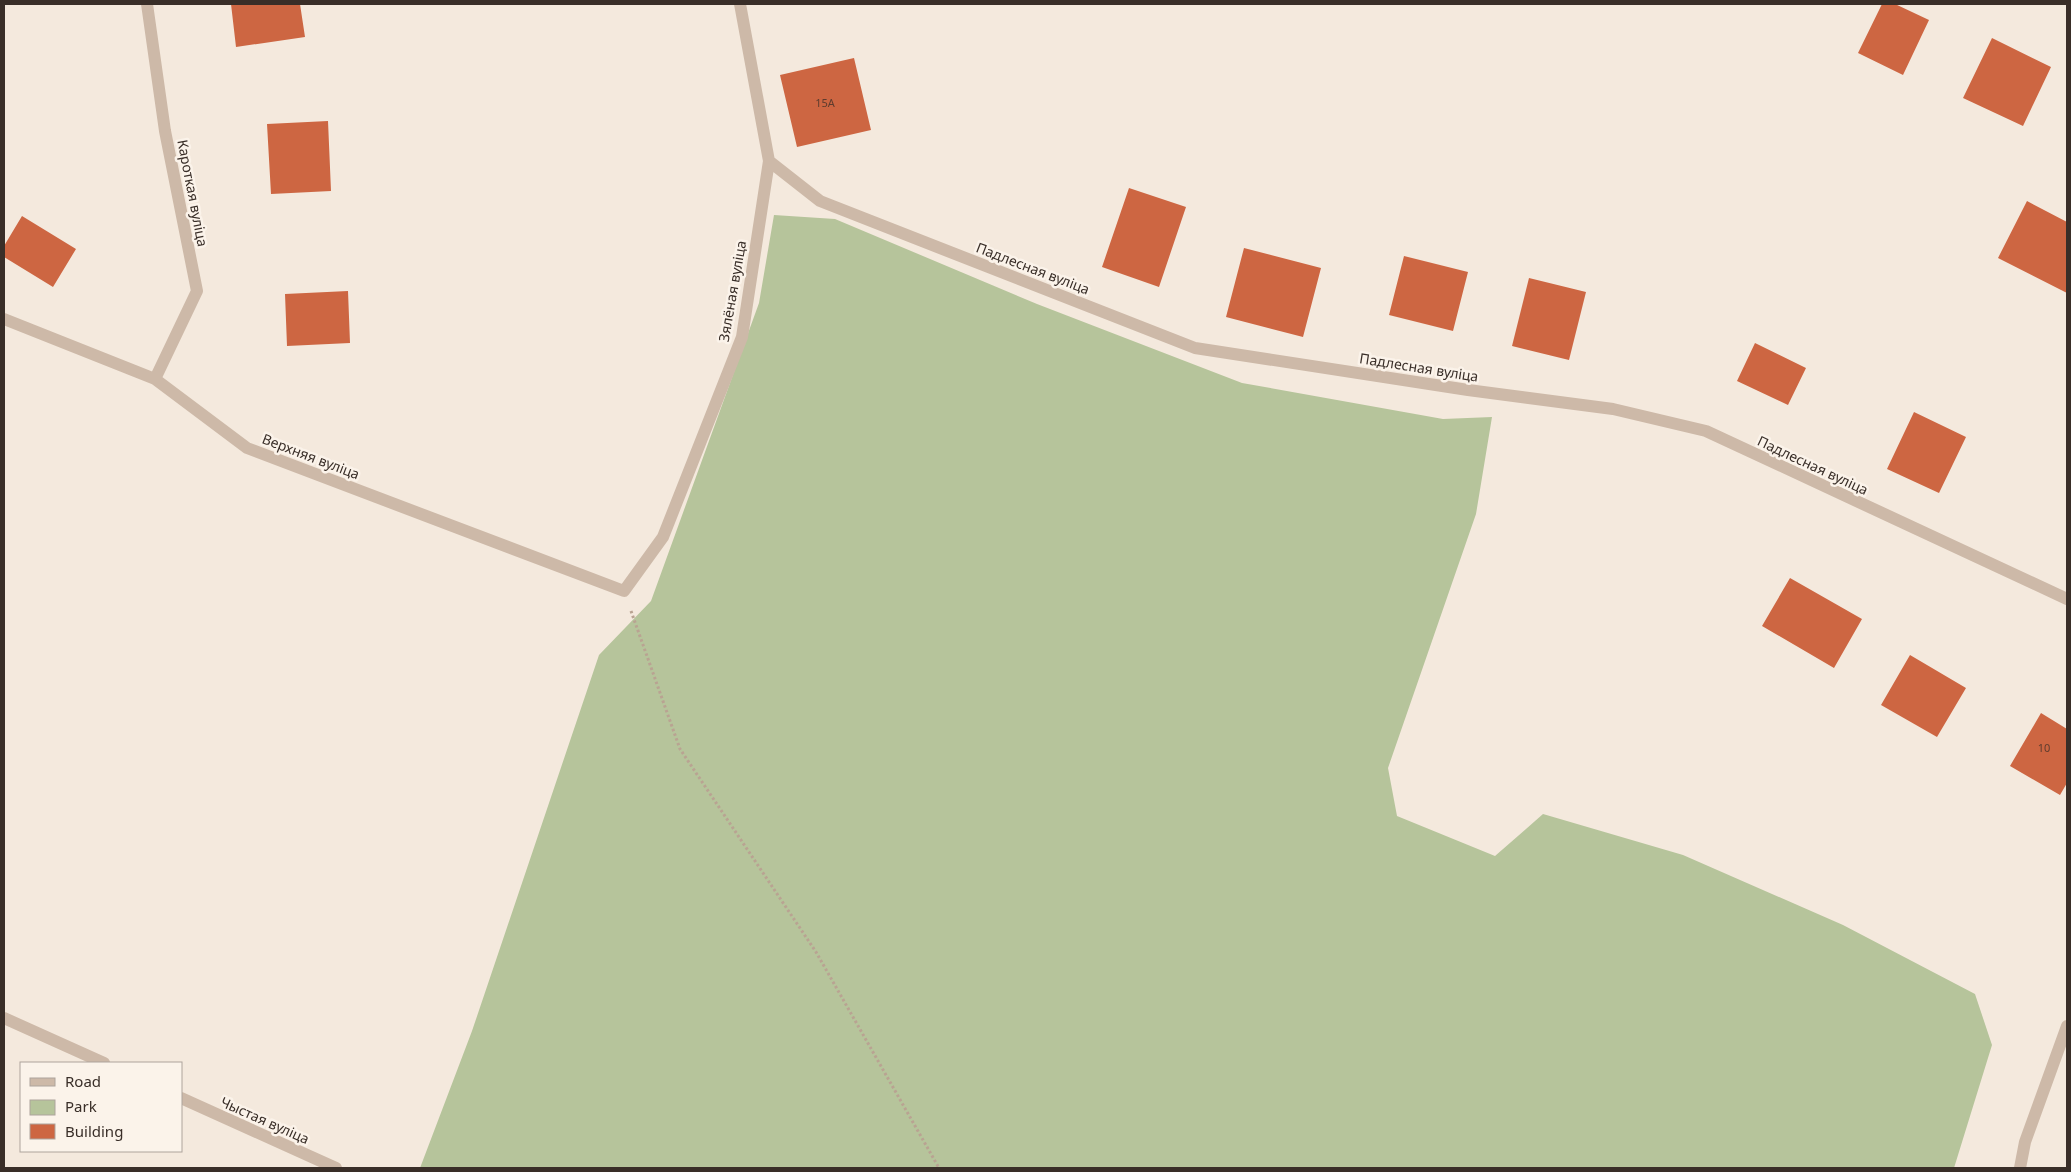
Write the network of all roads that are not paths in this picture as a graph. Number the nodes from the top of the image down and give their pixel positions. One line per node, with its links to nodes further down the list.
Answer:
1 (147, 4): 5 (street, Кароткая вуліца)
2 (740, 4): 3 (street, Зялёная вуліца)
3 (769, 161): 6 (street, Зялёная вуліца); 7 (street, Падлесная вуліца)
4 (4, 319): 5 (street, Верхняя вуліца)
5 (155, 379): 6 (street, Верхняя вуліца)
6 (624, 591)
7 (2067, 599)
8 (4, 1018): 10 (street)
9 (2067, 1026): 13 (street)
10 (102, 1062)
11 (182, 1098): 12 (street, Чыстая вуліца)
12 (336, 1168)
13 (2020, 1168)

